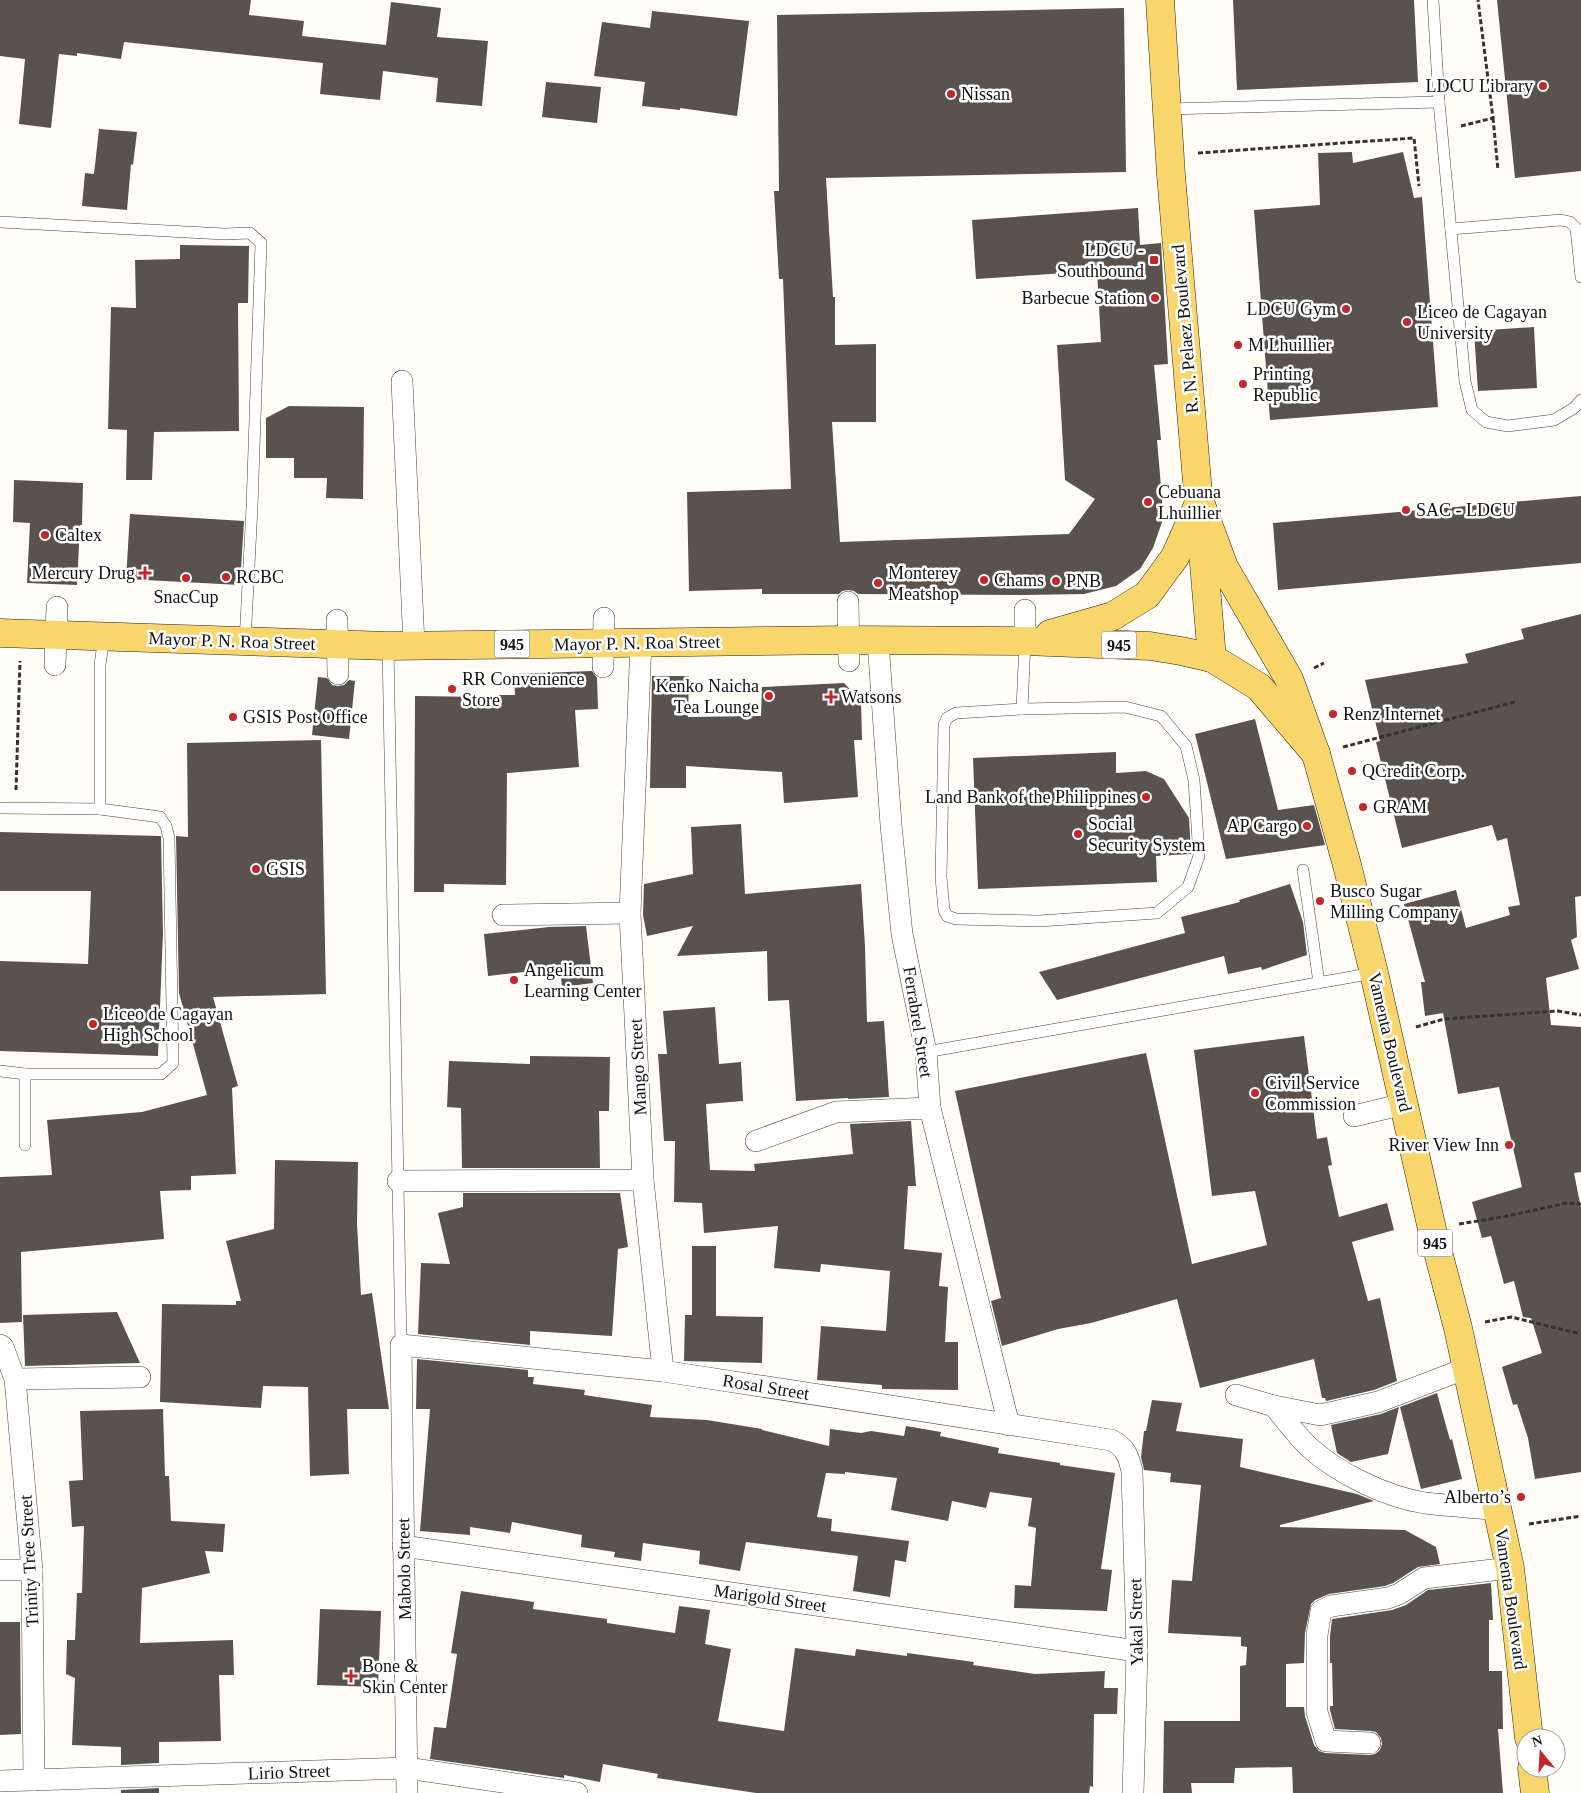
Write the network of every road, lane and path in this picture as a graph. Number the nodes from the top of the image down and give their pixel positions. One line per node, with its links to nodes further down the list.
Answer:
1 (1160, 0): 5 (main road, R. N. Pelaez Boulevard)
2 (1433, 0): 4 (lane)
3 (1478, 0): 6 (path)
4 (1439, 102): 5 (lane); 7 (lane)
5 (1167, 109): 9 (main road, R. N. Pelaez Boulevard)
6 (1493, 118): 7 (path); 10 (path)
7 (1442, 131): 8 (path); 13 (lane)
8 (1414, 138): 9 (path); 11 (path)
9 (1170, 155): 17 (main road, R. N. Pelaez Boulevard)
10 (1498, 170)
11 (1419, 186)
12 (0, 222): 26 (lane)
13 (1451, 229): 14 (lane); 16 (lane)
14 (1581, 277)
15 (402, 381): 29 (street)
16 (1581, 400)
17 (1200, 502): 25 (main road); 31 (main road, R. N. Pelaez Boulevard); 36 (main road)
18 (848, 602): 30 (street)
19 (57, 607): 23 (street)
20 (1025, 610): 25 (street)
21 (337, 632): 26 (main road, Mayor P. N. Roa Street / 945); 29 (main road, Mayor P. N. Roa Street / 945); 33 (street)
22 (10, 633): 23 (main road, Mayor P. N. Roa Street / 945); 38 (path)
23 (56, 636): 24 (main road, Mayor P. N. Roa Street / 945); 32 (street)
24 (104, 636): 26 (main road, Mayor P. N. Roa Street / 945); 39 (lane)
25 (1025, 641): 28 (main road, Mayor P. N. Roa Street / 945); 31 (main road, Mayor P. N. Roa Street / 945); 35 (lane)
26 (245, 642)
27 (641, 642): 29 (main road, Mayor P. N. Roa Street / 945); 30 (main road, Mayor P. N. Roa Street / 945); 41 (street, Mango Street)
28 (878, 642): 30 (main road, Mayor P. N. Roa Street / 945); 47 (street, Ferrabrel Street)
29 (401, 646): 56 (lane)
30 (849, 651)
31 (1212, 658): 36 (main road, Vamenta Boulevard / 945)
32 (55, 666)
33 (338, 674)
34 (1514, 702): 36 (path)
35 (1022, 709): 35 (lane)
36 (1316, 754): 43 (main road, Vamenta Boulevard / 945)
37 (0, 808): 38 (lane)
38 (16, 808): 39 (lane)
39 (100, 809): 49 (lane)
40 (1303, 870): 44 (lane)
41 (630, 912): 42 (street); 55 (street, Mango Street)
42 (503, 915)
43 (1374, 973): 44 (lane); 46 (main road, Vamenta Boulevard / 945)
44 (1319, 983): 47 (lane)
45 (1581, 1015): 46 (path)
46 (1388, 1034): 50 (main road, Vamenta Boulevard / 945)
47 (926, 1052): 51 (street, Ferrabrel Street)
48 (0, 1071): 49 (lane)
49 (25, 1074): 54 (lane)
50 (1404, 1104): 52 (street); 58 (main road, Vamenta Boulevard / 945)
51 (930, 1108): 53 (street); 69 (street, Ferrabrel Street)
52 (1354, 1116)
53 (756, 1141)
54 (25, 1145)
55 (643, 1180): 56 (street); 64 (street, Mango Street)
56 (398, 1181): 62 (lane)
57 (1581, 1204): 58 (path)
58 (1432, 1229): 59 (main road, Vamenta Boulevard / 945)
59 (1458, 1328): 60 (path); 63 (main road, Vamenta Boulevard / 945)
60 (1581, 1334)
61 (0, 1345): 66 (street, Trinity Tree Street)
62 (401, 1345): 64 (street, Rosal Street); 73 (street, Mabolo Street)
63 (1466, 1368): 68 (street); 72 (main road, Vamenta Boulevard / 945)
64 (663, 1372): 69 (street, Rosal Street)
65 (140, 1377): 66 (street)
66 (15, 1379): 76 (street, Trinity Tree Street)
67 (1236, 1395): 68 (street)
68 (1274, 1406): 72 (street)
69 (1009, 1424): 70 (street, Rosal Street)
70 (1126, 1452): 77 (street, Yakal Street)
71 (1581, 1516): 72 (path)
72 (1499, 1519): 74 (main road, Vamenta Boulevard / 945)
73 (403, 1546): 77 (street, Marigold Street); 80 (street, Mabolo Street)
74 (1510, 1568): 78 (main road, Vamenta Boulevard / 945); 79 (street)
75 (0, 1570): 76 (street)
76 (32, 1570): 83 (street, Trinity Tree Street)
77 (1137, 1651): 86 (street, Yakal Street)
78 (1528, 1728)
79 (1370, 1743)
80 (407, 1768): 83 (street, Lirio Street); 84 (street, Mabolo Street); 85 (street, Lirio Street)
81 (1533, 1778): 87 (main road)
82 (0, 1780): 83 (street, Lirio Street)
83 (34, 1780)
84 (407, 1793)
85 (577, 1793)
86 (1133, 1793)
87 (1535, 1793)

